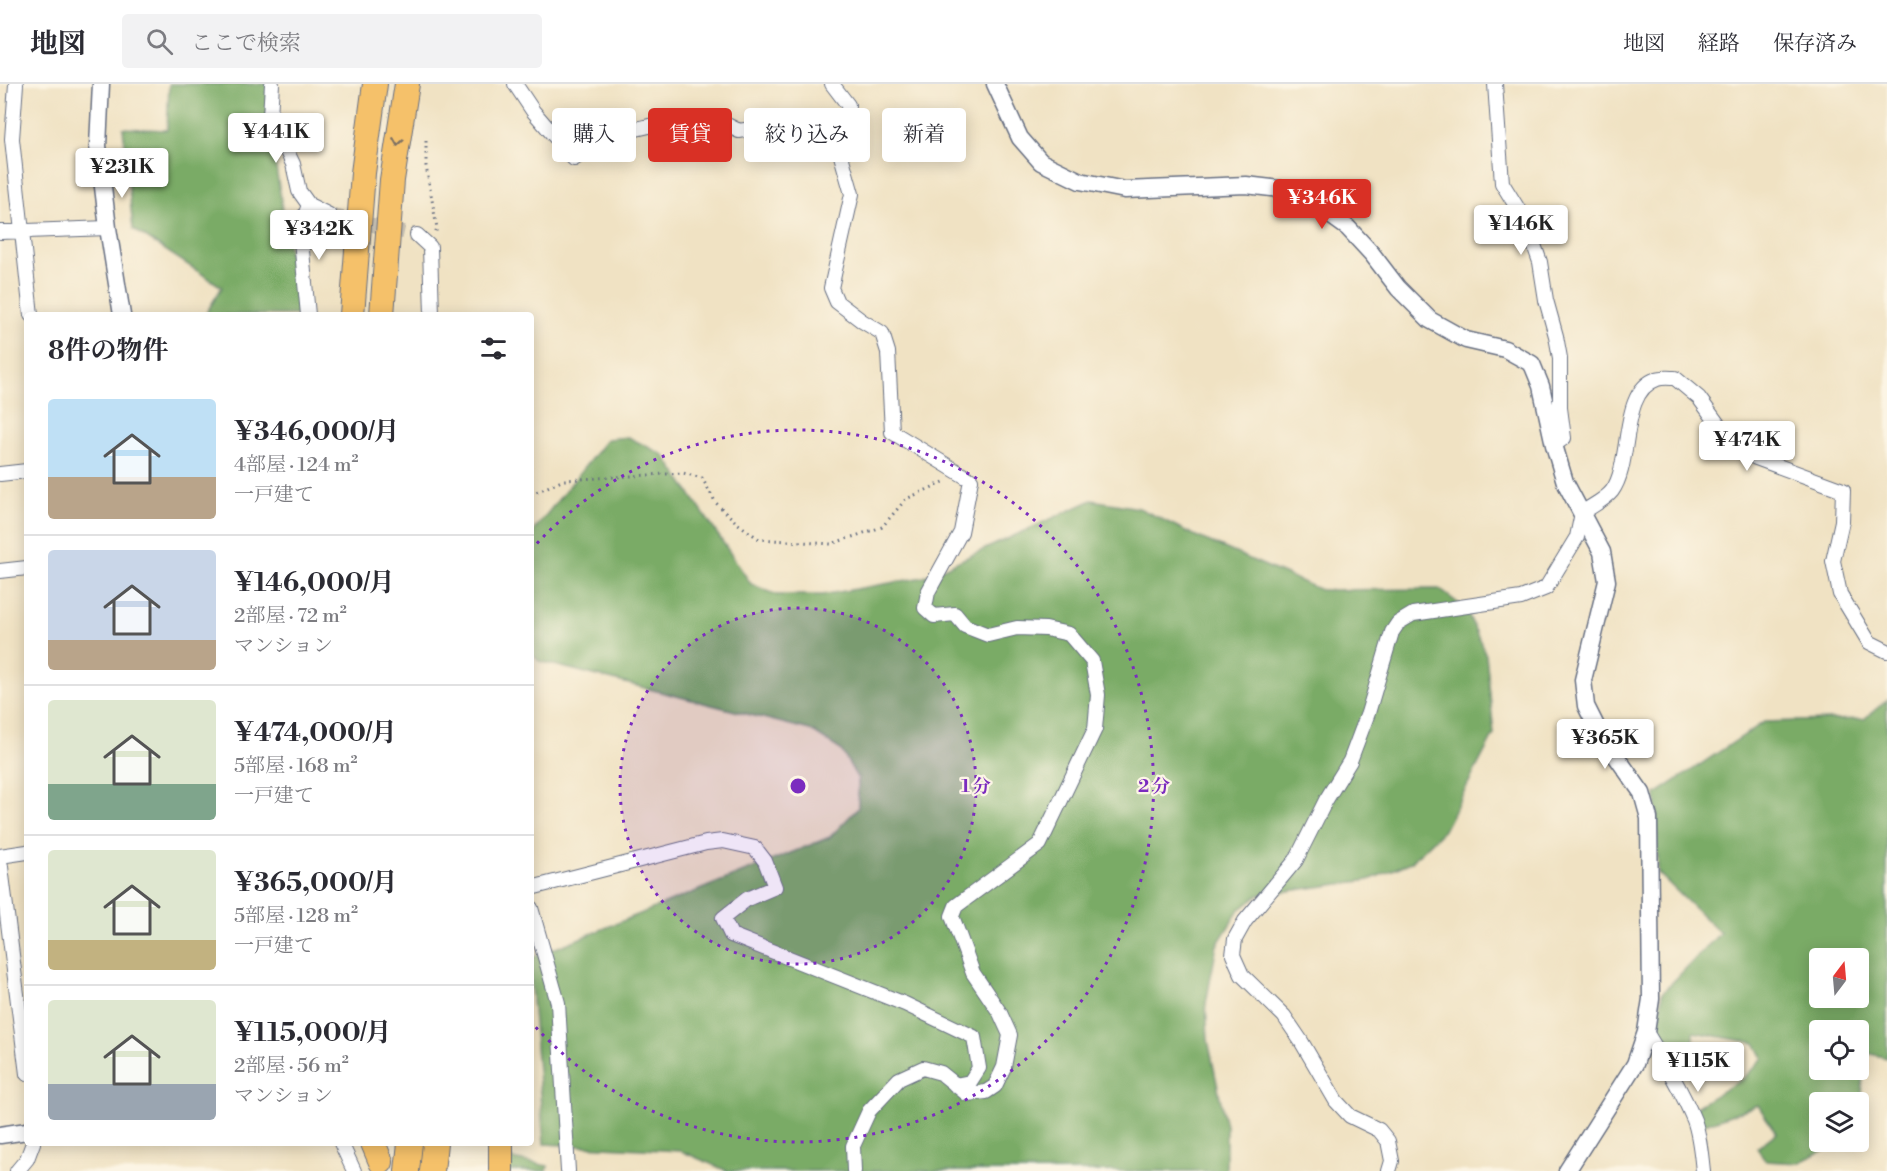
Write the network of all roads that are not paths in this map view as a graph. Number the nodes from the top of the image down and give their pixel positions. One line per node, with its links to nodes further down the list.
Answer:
1 (16, 84): 16 (street)
2 (101, 84): 15 (street)
3 (272, 84): 13 (street)
4 (375, 84): 22 (highway)
5 (407, 84): 23 (highway, one-way to 23)
6 (515, 84): 11 (street)
7 (832, 84): 10 (street)
8 (995, 84): 25 (street)
9 (1495, 84): 25 (street)
10 (848, 108)
11 (744, 130)
12 (843, 162): 38 (street)
13 (309, 205): 14 (street); 21 (street)
14 (330, 215)
15 (108, 228): 16 (street); 20 (street)
16 (21, 231): 17 (street); 19 (street)
17 (0, 232)
18 (417, 235): 24 (street)
19 (31, 312)
20 (122, 312)
21 (308, 312)
22 (352, 312)
23 (384, 312)
24 (432, 312)
25 (1554, 445): 28 (street)
26 (24, 471): 27 (street)
27 (0, 474)
28 (1582, 513): 31 (street); 36 (street); 53 (street)
29 (24, 568): 30 (street)
30 (0, 571)
31 (1887, 651)
32 (24, 853): 33 (street)
33 (0, 857): 37 (street)
34 (534, 887): 38 (street)
35 (534, 919): 51 (street)
36 (1646, 1032): 54 (street); 55 (street)
37 (24, 1050)
38 (955, 1084): 52 (street)
39 (24, 1131): 40 (street)
40 (0, 1135)
41 (32, 1146): 46 (street)
42 (342, 1146): 47 (street)
43 (410, 1146): 48 (highway)
44 (435, 1146): 49 (highway)
45 (501, 1146): 50 (highway)
46 (17, 1171)
47 (354, 1171)
48 (407, 1171)
49 (432, 1171)
50 (501, 1171)
51 (568, 1171)
52 (854, 1171)
53 (1389, 1171)
54 (1567, 1171)
55 (1703, 1171)

